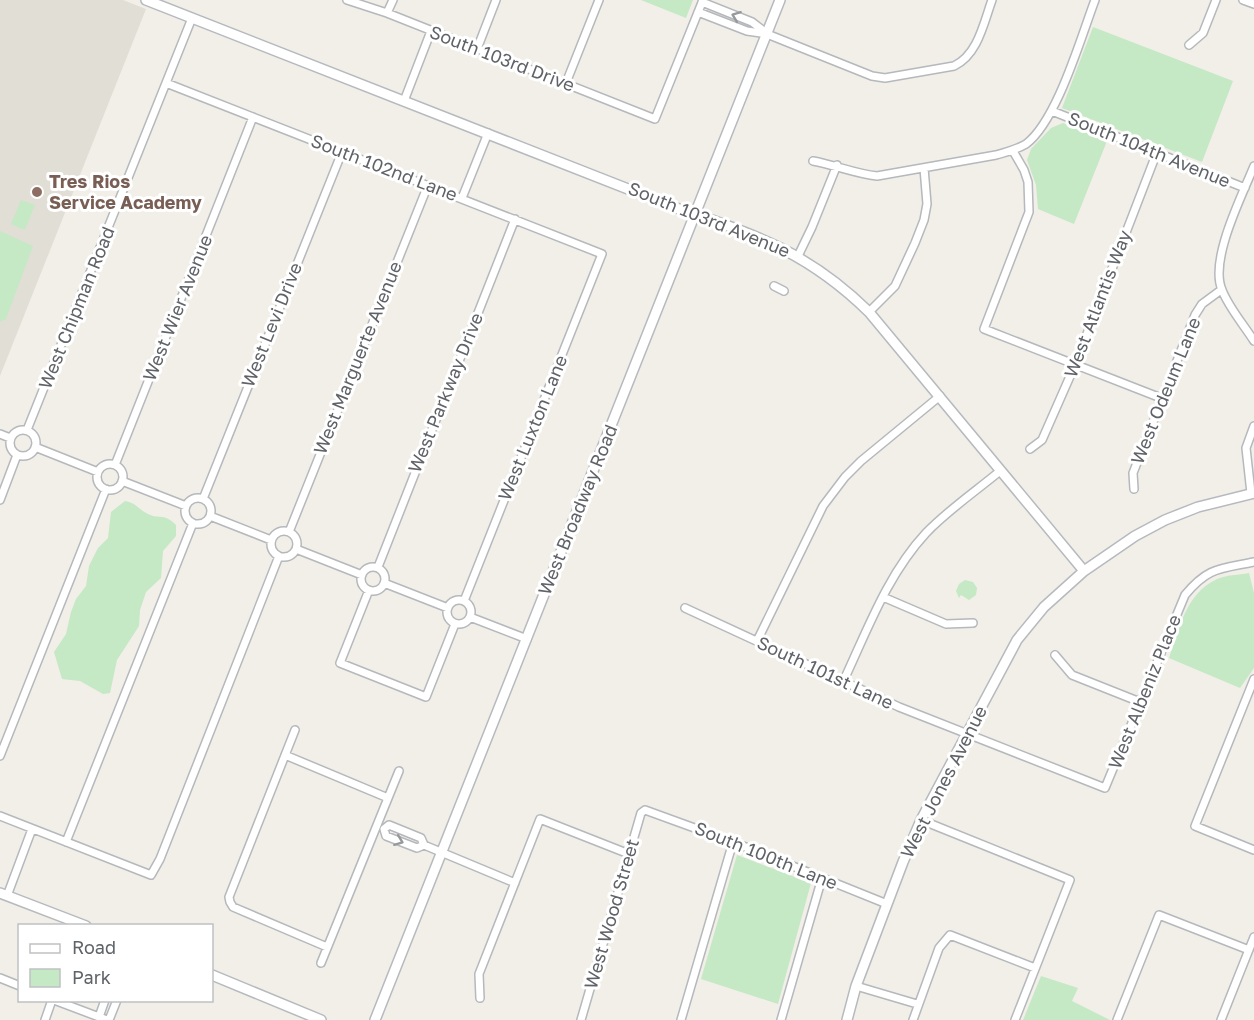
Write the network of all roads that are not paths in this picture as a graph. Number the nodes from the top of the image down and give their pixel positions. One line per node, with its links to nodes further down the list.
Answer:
1 (146, 0): 15 (street, South 103rd Avenue)
2 (347, 0): 14 (street, South 103rd Drive)
3 (393, 0): 14 (street)
4 (496, 0): 19 (street)
5 (599, 0): 21 (street)
6 (780, 0): 17 (street, West Broadway Road)
7 (992, 0): 17 (street)
8 (1095, 0): 23 (street)
9 (1216, 0): 18 (street)
10 (1243, 0): 12 (street)
11 (703, 1): 13 (street); 17 (street, one-way to 11)
12 (1254, 4)
13 (698, 12): 17 (street); 21 (street, South 103rd Drive)
14 (387, 14): 16 (street, South 103rd Drive)
15 (192, 18): 20 (street, West Chipman Road); 22 (street, South 103rd Avenue)
16 (431, 32): 19 (street, South 103rd Drive); 22 (street)
17 (767, 34): 36 (street, West Broadway Road)
18 (1189, 45)
19 (477, 49): 21 (street, South 103rd Drive)
20 (166, 83): 24 (street, South 102nd Lane); 49 (street, West Chipman Road)
21 (566, 83)
22 (404, 101): 25 (street, South 103rd Avenue)
23 (1052, 111): 26 (street); 28 (street, South 104th Avenue)
24 (253, 117): 27 (street, South 102nd Lane); 55 (street, West Wier Avenue)
25 (488, 133): 35 (street); 36 (street, South 103rd Avenue)
26 (1013, 151): 32 (street); 45 (street)
27 (342, 152): 33 (street, South 102nd Lane); 62 (street, West Levi Drive)
28 (1157, 152): 34 (street, South 104th Avenue); 45 (street, West Atlantis Way)
29 (813, 161): 30 (street)
30 (837, 165): 32 (street); 39 (street)
31 (1254, 166): 34 (street)
32 (924, 168): 43 (street)
33 (428, 185): 35 (street, South 102nd Lane); 67 (street, West Marguerte Avenue)
34 (1245, 188): 41 (street)
35 (462, 198): 37 (street, South 102nd Lane)
36 (695, 214): 39 (street, South 103rd Avenue); 84 (street, West Broadway Road)
37 (515, 219): 38 (street, South 102nd Lane); 72 (street, West Parkway Drive)
38 (602, 254): 78 (street, West Luxton Lane)
39 (798, 256): 43 (street, South 103rd Avenue)
40 (774, 286): 42 (street)
41 (1221, 290): 44 (street); 47 (street, West Odeum Lane)
42 (784, 291)
43 (868, 312): 46 (street, South 103rd Avenue)
44 (1254, 341)
45 (1075, 365): 47 (street); 53 (street, West Atlantis Way)
46 (940, 396): 56 (street, South 103rd Avenue); 85 (street)
47 (1161, 398): 60 (street, West Odeum Lane)
48 (1254, 426): 61 (street)
49 (27, 430): 51 (street); 52 (street)
50 (0, 434): 51 (street)
51 (10, 438): 54 (street)
52 (35, 447): 54 (street); 57 (street)
53 (1030, 449)
54 (17, 455): 63 (street)
55 (115, 465): 57 (street); 58 (street)
56 (1000, 471): 73 (street, South 103rd Avenue); 77 (street)
57 (98, 472): 59 (street)
58 (122, 481): 59 (street); 64 (street)
59 (106, 489): 93 (street)
60 (1134, 489)
61 (1252, 493): 73 (street)
62 (203, 499): 64 (street); 65 (street)
63 (0, 500)
64 (186, 506): 66 (street)
65 (210, 516): 66 (street); 68 (street)
66 (193, 524): 102 (street)
67 (289, 532): 68 (street); 69 (street)
68 (271, 540): 70 (street)
69 (296, 549): 70 (street); 74 (street)
70 (279, 556): 102 (street)
71 (1254, 562): 89 (street, West Albeniz Place)
72 (378, 567): 74 (street); 75 (street)
73 (1084, 571): 91 (street, West Jones Avenue)
74 (362, 575): 76 (street)
75 (384, 583): 76 (street); 79 (street)
76 (369, 590): 83 (street)
77 (883, 597): 82 (street); 88 (street)
78 (464, 602): 79 (street); 81 (street)
79 (448, 608): 83 (street)
80 (685, 608): 85 (street, South 101st Lane)
81 (470, 617): 83 (street); 84 (street)
82 (973, 623)
83 (455, 624)
84 (527, 639): 105 (street, West Broadway Road)
85 (757, 641): 88 (street, South 101st Lane)
86 (1055, 655): 89 (street)
87 (1254, 679): 104 (street)
88 (843, 682): 91 (street, South 101st Lane)
89 (1140, 702): 95 (street, West Albeniz Place)
90 (295, 730): 92 (street)
91 (967, 735): 95 (street, South 101st Lane); 99 (street, West Jones Avenue)
92 (285, 755): 96 (street); 113 (street)
93 (0, 756)
94 (399, 771): 96 (street)
95 (1105, 788)
96 (388, 798): 100 (street)
97 (645, 810): 103 (street, South 100th Lane); 106 (street, West Wood Street)
98 (0, 816): 101 (street)
99 (921, 820): 110 (street, West Jones Avenue); 116 (street)
100 (380, 827): 105 (street); 113 (street)
101 (32, 829): 102 (street); 109 (street)
102 (66, 842)
103 (733, 842): 107 (street, South 100th Lane); 133 (street)
104 (1254, 850)
105 (441, 852): 108 (street); 131 (street, West Broadway Road)
106 (629, 854): 108 (street); 132 (street, West Wood Street)
107 (822, 878): 110 (street, South 100th Lane); 134 (street)
108 (515, 883): 121 (street)
109 (3, 894): 111 (street)
110 (886, 904): 120 (street, West Jones Avenue)
111 (81, 924)
112 (1254, 937): 114 (street)
113 (327, 947): 115 (street)
114 (1249, 950): 138 (street); 139 (street)
115 (321, 963)
116 (1035, 968): 126 (street); 137 (street)
117 (213, 975): 130 (street)
118 (0, 978): 119 (street)
119 (18, 985)
120 (856, 986): 126 (street); 135 (street, West Jones Avenue)
121 (480, 998)
122 (52, 1002): 128 (street)
123 (58, 1002): 127 (street)
124 (104, 1002): 127 (street)
125 (116, 1002): 129 (street)
126 (917, 1004): 136 (street)
127 (99, 1017): 129 (street)
128 (45, 1020)
129 (108, 1020)
130 (321, 1020)
131 (375, 1020)
132 (581, 1020)
133 (681, 1020)
134 (781, 1020)
135 (847, 1020)
136 (913, 1020)
137 (1015, 1020)
138 (1117, 1020)
139 (1221, 1020)

